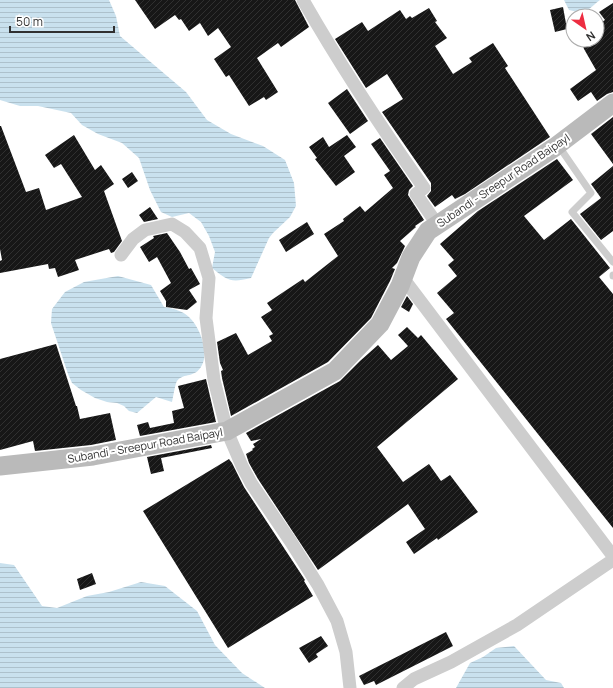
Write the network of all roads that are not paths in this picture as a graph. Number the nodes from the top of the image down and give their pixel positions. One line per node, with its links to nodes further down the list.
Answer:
1 (303, 0): 4 (street)
2 (613, 103): 3 (street, Subandi - Sreepur Road Baipayl)
3 (558, 145): 4 (street, Subandi - Sreepur Road Baipayl); 6 (lane)
4 (437, 224): 7 (street, Subandi - Sreepur Road Baipayl)
5 (121, 255): 8 (street)
6 (613, 262)
7 (403, 278): 8 (street, Subandi - Sreepur Road Baipayl); 10 (street)
8 (227, 431): 9 (street, Subandi - Sreepur Road Baipayl); 12 (street)
9 (0, 466)
10 (613, 556)
11 (613, 560): 13 (street)
12 (350, 688)
13 (403, 688)

